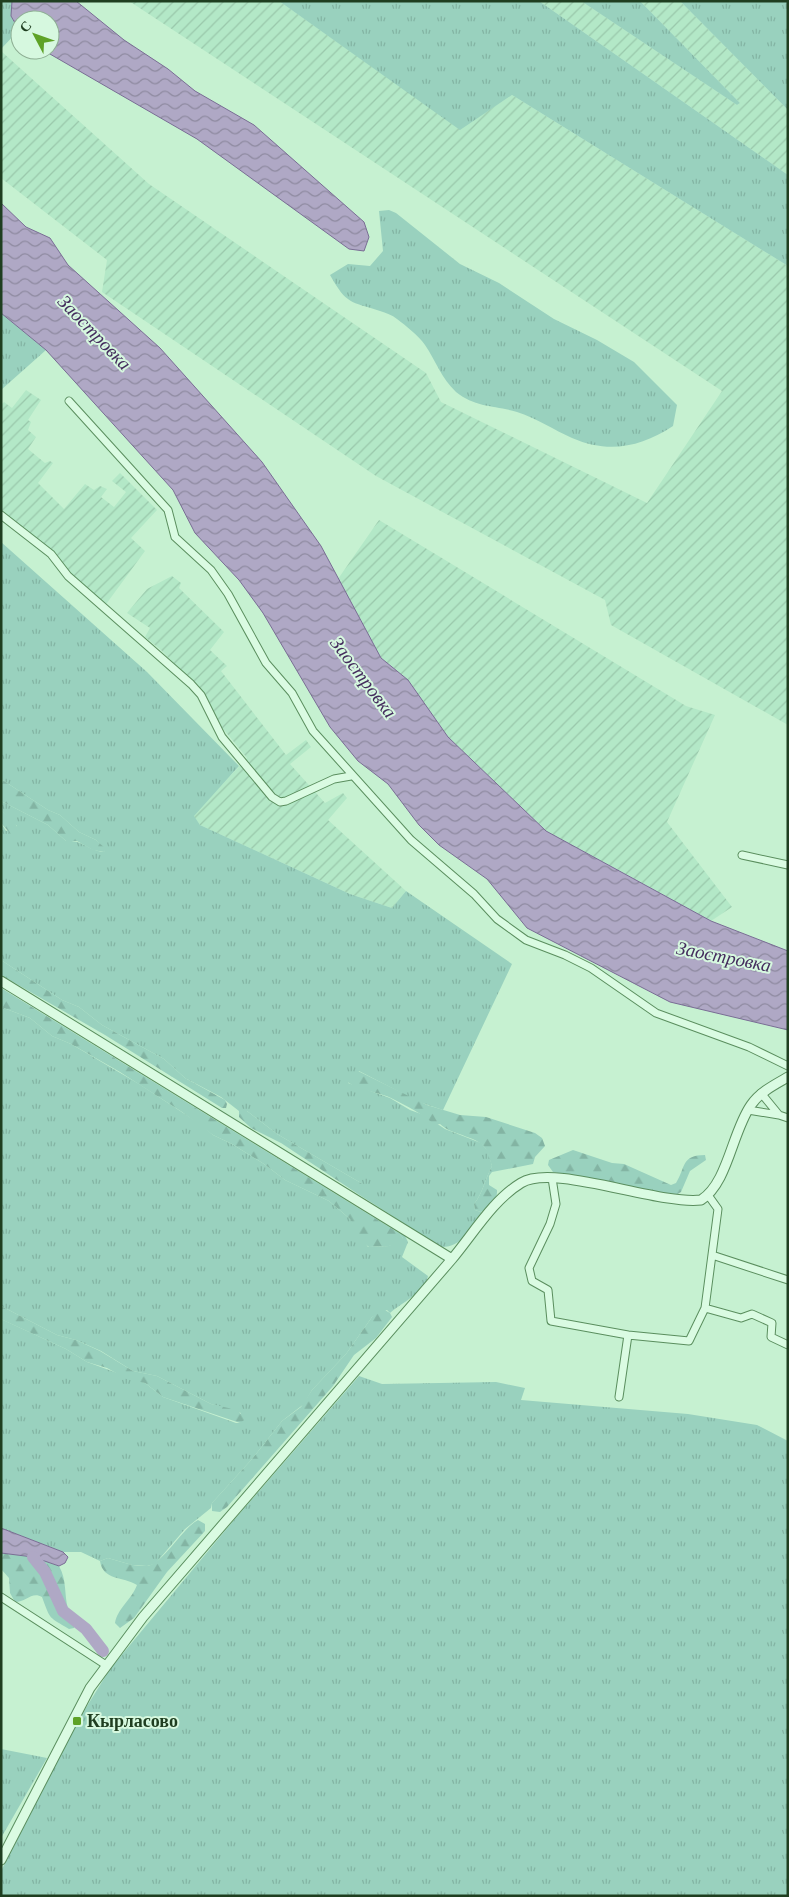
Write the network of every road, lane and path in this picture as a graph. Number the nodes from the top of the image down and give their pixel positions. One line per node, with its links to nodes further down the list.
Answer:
1 (69, 401): 3 (street)
2 (1, 515): 3 (street)
3 (352, 776): 7 (street)
4 (742, 855): 5 (street)
5 (788, 865)
6 (1, 981): 16 (street)
7 (788, 1066)
8 (788, 1077): 9 (street)
9 (761, 1093): 10 (street); 11 (street)
10 (748, 1110): 11 (street); 14 (street)
11 (779, 1115): 12 (street)
12 (788, 1118)
13 (552, 1178): 14 (street); 16 (street); 19 (street)
14 (708, 1195): 15 (street)
15 (712, 1254): 17 (street); 18 (street)
16 (452, 1259): 23 (street)
17 (788, 1280)
18 (705, 1308): 19 (street); 20 (street)
19 (628, 1335): 21 (street)
20 (788, 1345)
21 (619, 1396)
22 (1, 1597): 23 (street)
23 (106, 1665): 24 (street)
24 (1, 1860)

